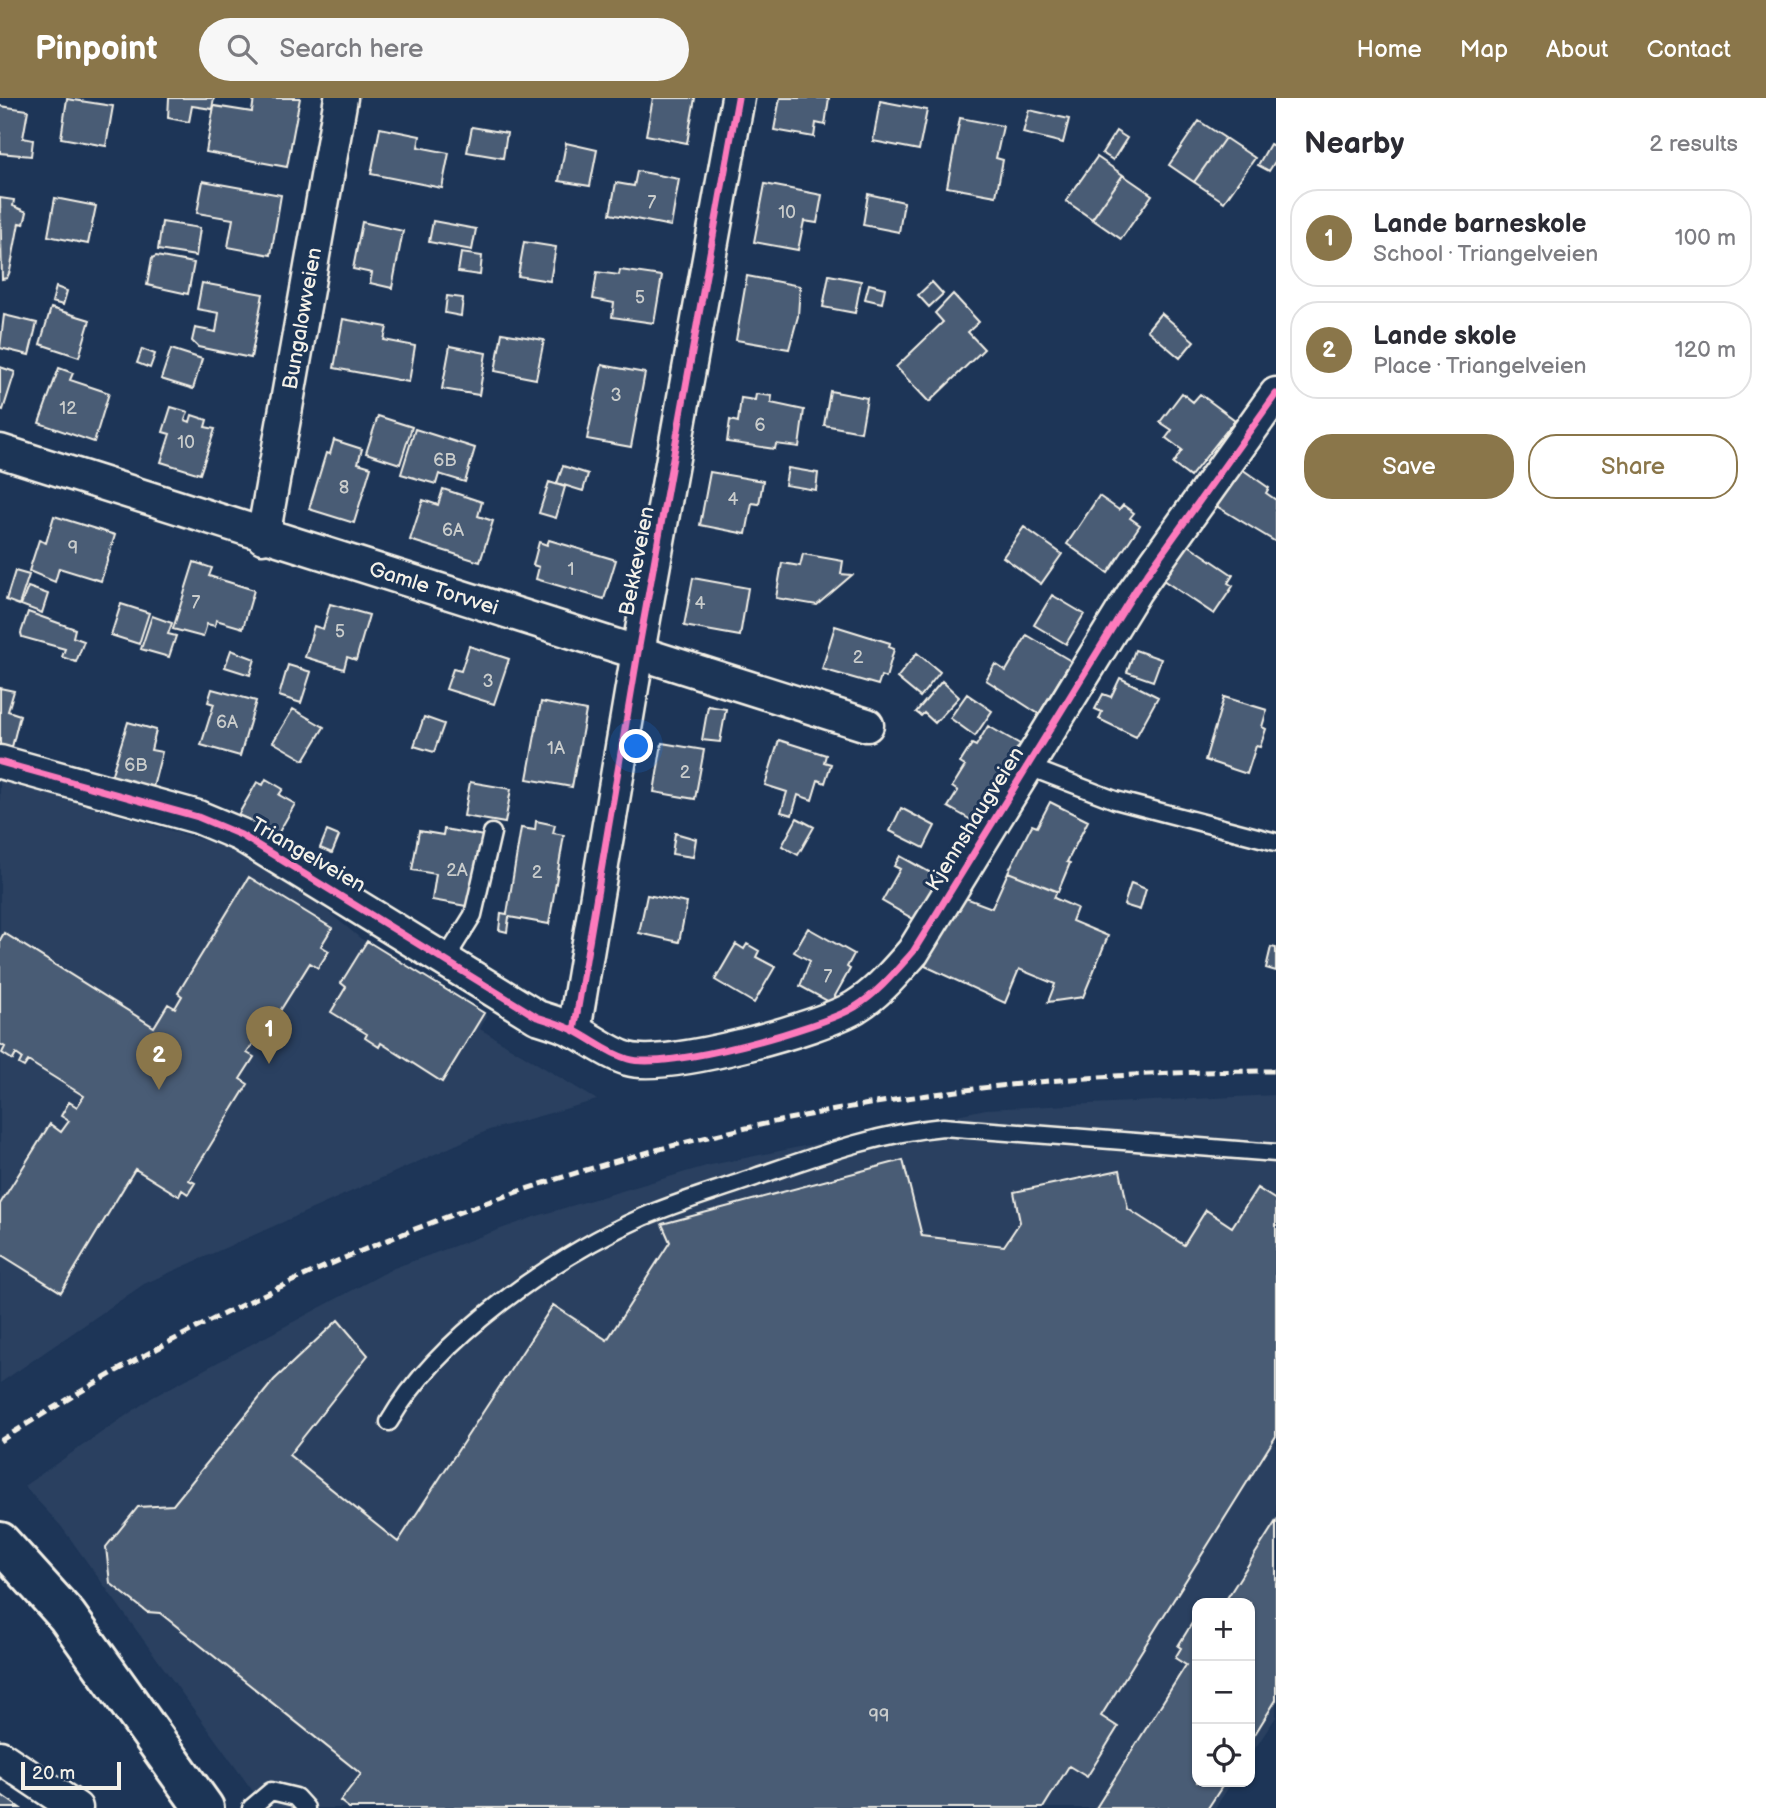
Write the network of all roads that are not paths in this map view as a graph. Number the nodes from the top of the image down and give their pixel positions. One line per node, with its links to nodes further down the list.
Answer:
1 (341, 98): 5 (street, Bungalowveien)
2 (738, 98): 6 (street, Bekkeveien)
3 (1276, 394): 9 (street, Kjennshaugveien)
4 (0, 451): 5 (street, Gamle Torvvei)
5 (263, 537): 6 (street, Gamle Torvvei)
6 (638, 652): 7 (street, Gamle Torvvei); 13 (street, Bekkeveien)
7 (867, 725)
8 (0, 762): 12 (street, Triangelveien)
9 (1029, 767): 11 (lane); 13 (street, Kjennshaugveien)
10 (492, 834): 12 (lane)
11 (1276, 842)
12 (445, 960): 13 (street, Triangelveien)
13 (574, 1031)
14 (1276, 1153): 15 (lane)
15 (389, 1422)
16 (0, 1542): 19 (main road)
17 (0, 1757): 18 (street)
18 (76, 1808)
19 (204, 1808)
20 (251, 1808): 21 (lane)
21 (306, 1808)

